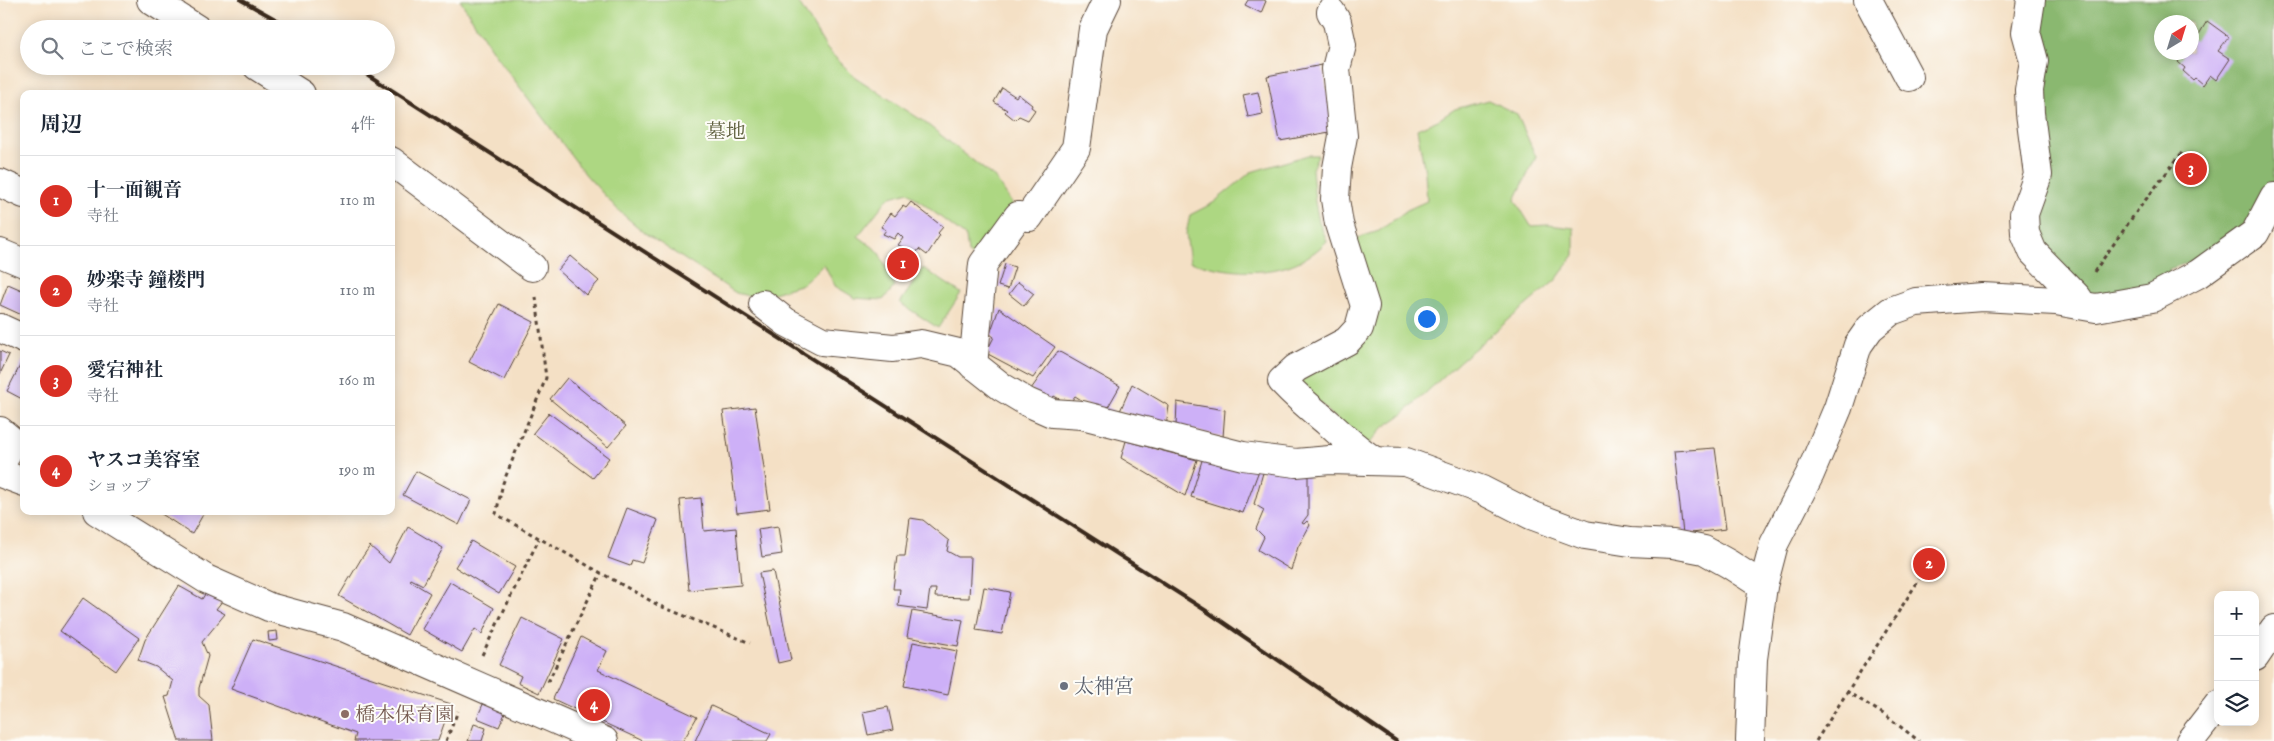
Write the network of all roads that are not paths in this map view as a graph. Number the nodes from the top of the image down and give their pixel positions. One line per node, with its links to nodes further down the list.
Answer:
1 (151, 0): 6 (street)
2 (1107, 0): 21 (street)
3 (1868, 0): 8 (street)
4 (2031, 0): 17 (street)
5 (1332, 12): 23 (street)
6 (183, 20)
7 (271, 75): 9 (street)
8 (1909, 77)
9 (295, 90)
10 (395, 164): 16 (street)
11 (0, 184): 12 (street)
12 (20, 192)
13 (2274, 197): 17 (street)
14 (0, 253): 15 (street)
15 (20, 261)
16 (532, 267)
17 (2078, 301): 28 (street)
18 (764, 304): 21 (street)
19 (0, 328): 20 (street)
20 (20, 337)
21 (973, 364): 23 (street)
22 (0, 431): 24 (street)
23 (1375, 460): 28 (street)
24 (0, 468)
25 (0, 473): 26 (street)
26 (20, 480)
27 (103, 515): 32 (street)
28 (1763, 586): 33 (street)
29 (2274, 629): 30 (street)
30 (2259, 651)
31 (2214, 710): 34 (street)
32 (592, 738)
33 (1750, 741)
34 (2190, 741)

